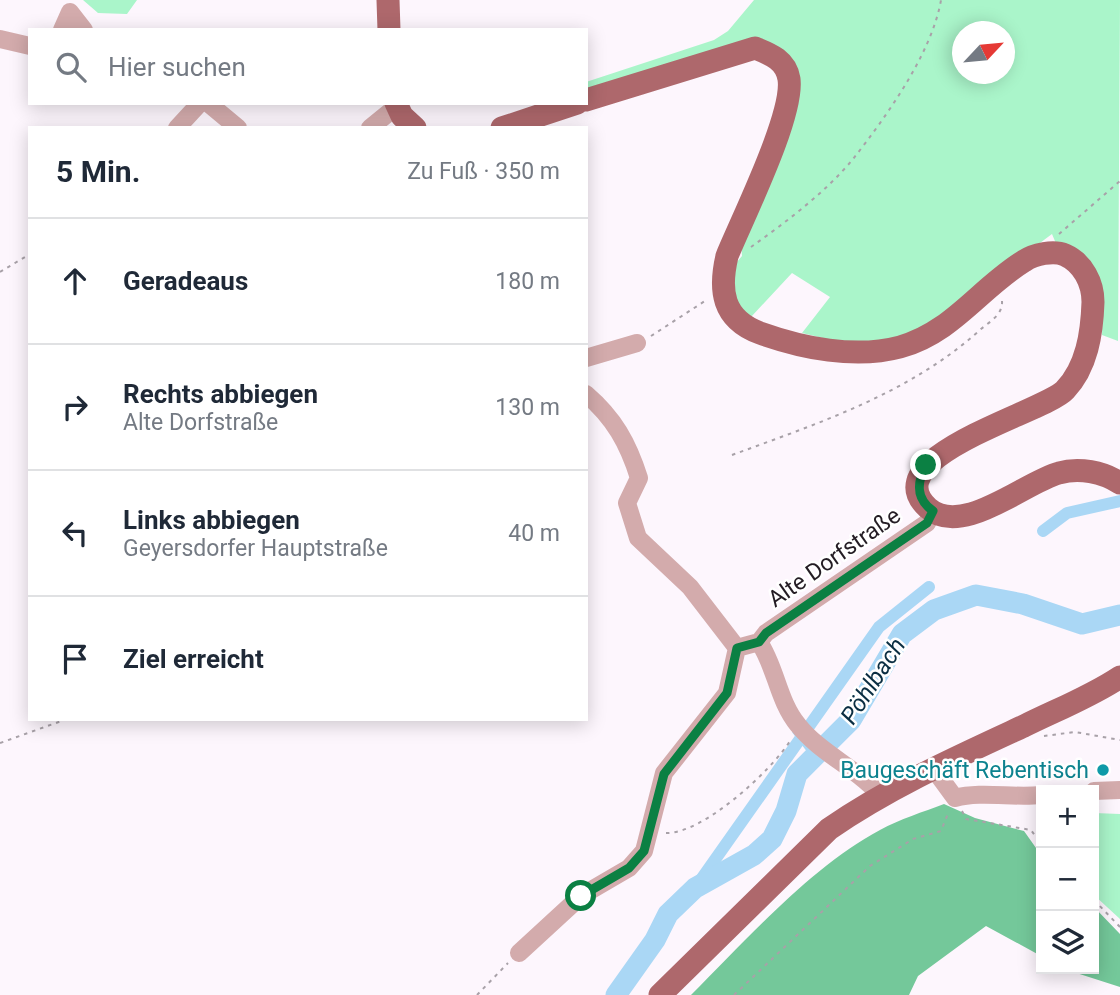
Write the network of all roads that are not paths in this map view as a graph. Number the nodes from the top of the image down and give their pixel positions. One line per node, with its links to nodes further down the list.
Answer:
1 (63, 28): 2 (street)
2 (83, 28)
3 (0, 39): 4 (street)
4 (28, 46)
5 (588, 99): 19 (main road)
6 (198, 105): 10 (street)
7 (210, 105): 11 (street)
8 (397, 105): 12 (street); 13 (main road)
9 (571, 105): 14 (main road)
10 (179, 126)
11 (236, 126)
12 (372, 126)
13 (413, 126)
14 (508, 126)
15 (637, 343): 16 (street)
16 (588, 357)
17 (588, 396): 21 (street)
18 (1116, 475): 19 (main road)
19 (933, 511): 20 (street, Alte Dorfstraße)
20 (759, 642): 21 (street, Alte Dorfstraße); 27 (street)
21 (737, 648): 28 (street)
22 (1120, 677): 23 (main road)
23 (933, 768): 26 (street); 27 (main road)
24 (1120, 790): 25 (street)
25 (1099, 791)
26 (1036, 795)
27 (880, 796): 29 (main road)
28 (519, 953)
29 (660, 995)

